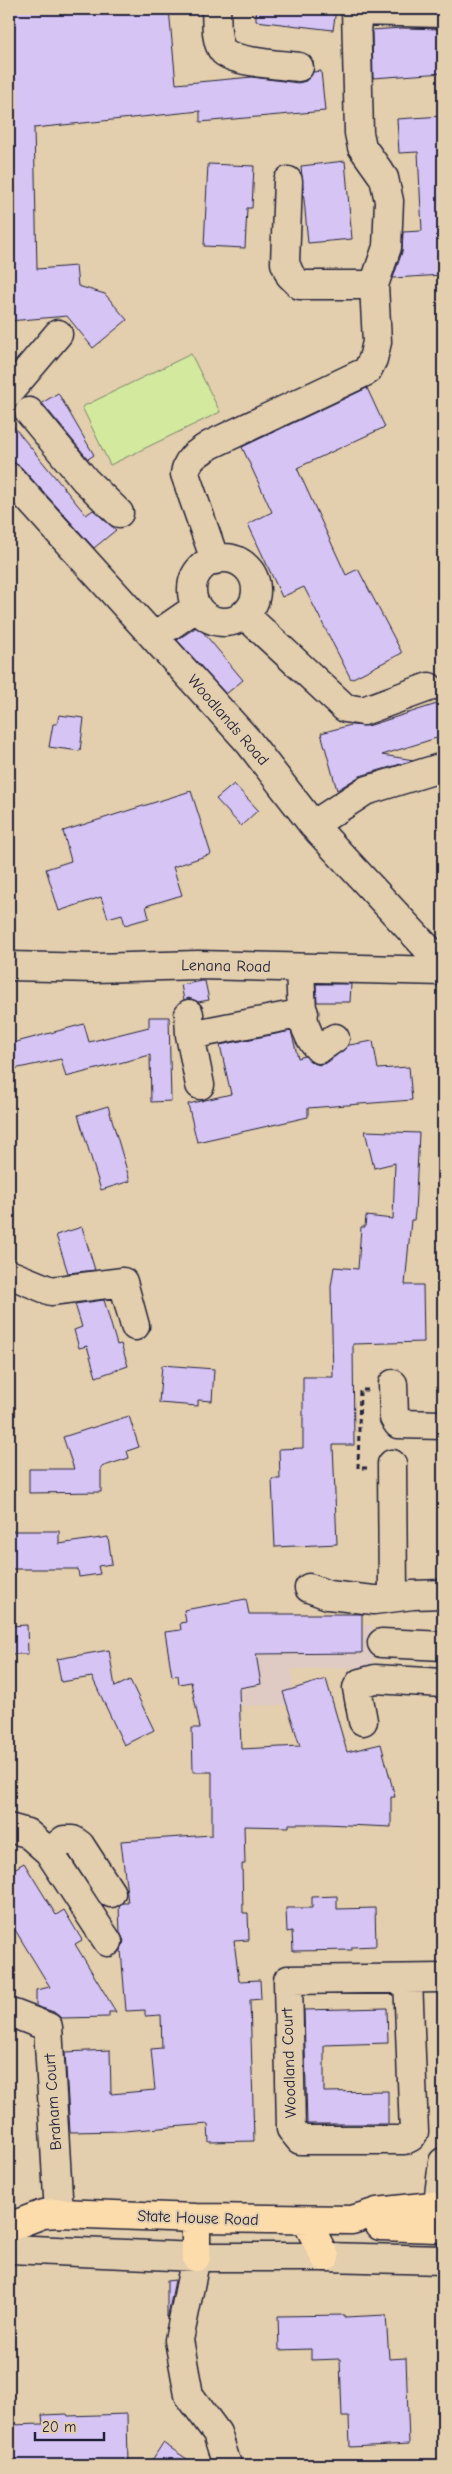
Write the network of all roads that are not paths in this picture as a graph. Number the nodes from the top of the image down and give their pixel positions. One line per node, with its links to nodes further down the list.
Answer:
1 (216, 9): 4 (street)
2 (356, 10): 3 (street); 6 (street)
3 (443, 13)
4 (299, 67)
5 (288, 181): 6 (street)
6 (374, 285): 12 (street)
7 (58, 334): 8 (street)
8 (9, 392)
9 (29, 412): 11 (street)
10 (9, 477): 15 (street, Woodlands Road)
11 (119, 513)
12 (215, 560): 13 (street); 14 (street)
13 (197, 607): 14 (street); 15 (street)
14 (244, 614): 16 (street)
15 (155, 636): 18 (street, Woodlands Road)
16 (428, 687)
17 (443, 770): 18 (street)
18 (313, 825): 19 (street, Woodlands Road)
19 (443, 965)
20 (9, 966): 21 (street, Lenana Road)
21 (300, 968): 22 (street, Lenana Road); 23 (street)
22 (443, 971)
23 (304, 1013): 24 (street); 25 (street)
24 (335, 1038)
25 (200, 1085)
26 (9, 1274): 27 (street)
27 (135, 1326)
28 (393, 1386): 29 (street)
29 (443, 1425)
30 (392, 1466): 33 (street)
31 (309, 1588): 33 (street)
32 (443, 1594): 33 (street)
33 (393, 1597)
34 (382, 1643): 35 (street)
35 (443, 1646)
36 (443, 1682): 37 (street)
37 (363, 1721)
38 (9, 1828): 39 (street)
39 (49, 1852): 40 (street); 41 (street)
40 (111, 1892)
41 (108, 1942)
42 (443, 1978): 43 (street, Woodland Court)
43 (408, 1979): 43 (street, Woodland Court)
44 (14, 2014): 48 (street, Braham Court)
45 (443, 2162): 47 (street)
46 (9, 2206): 48 (main road, State House Road)
47 (439, 2211): 50 (main road, State House Road)
48 (51, 2214): 49 (main road, State House Road); 51 (main road, State House Road)
49 (196, 2218): 50 (main road, State House Road); 54 (main road)
50 (306, 2220): 53 (main road)
51 (9, 2227)
52 (9, 2249): 54 (street)
53 (325, 2256): 54 (street); 55 (street)
54 (196, 2257): 56 (street)
55 (443, 2260)
56 (227, 2465)

